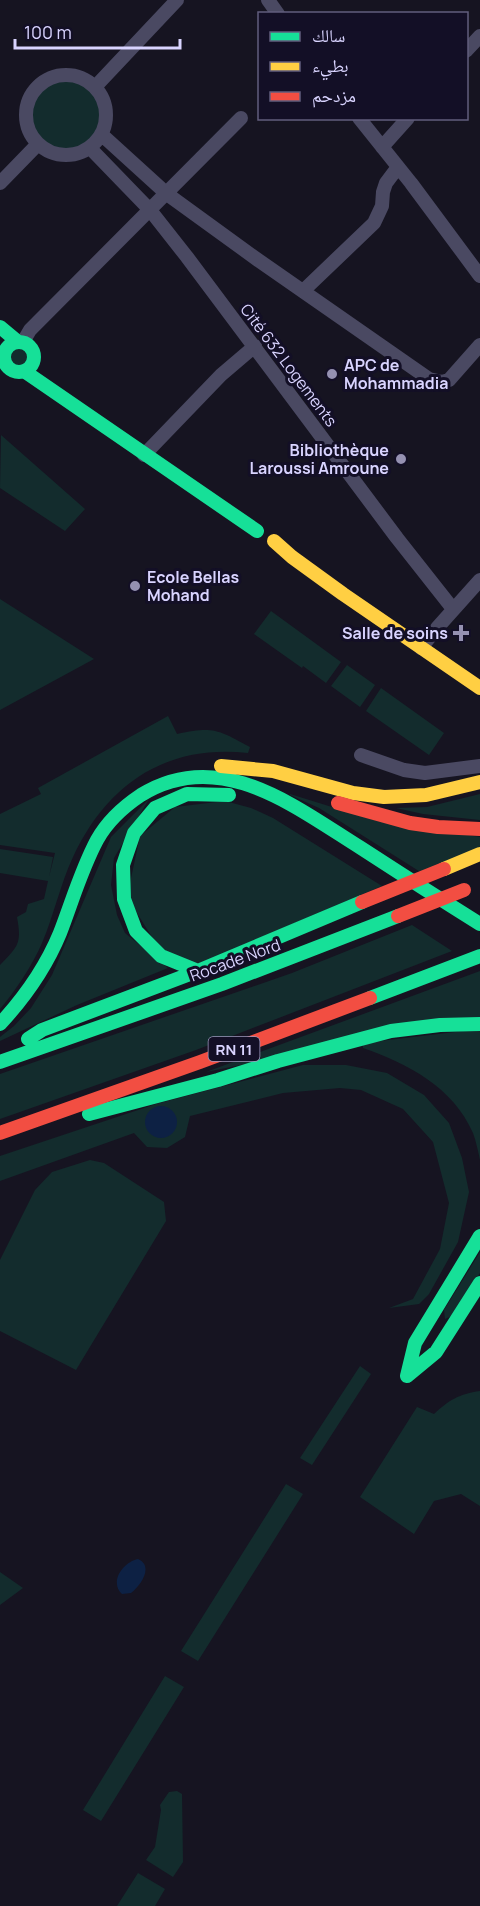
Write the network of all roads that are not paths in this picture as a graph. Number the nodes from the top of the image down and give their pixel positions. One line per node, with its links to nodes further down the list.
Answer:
1 (177, 0): 4 (street)
2 (480, 36): 3 (street)
3 (468, 49)
4 (94, 87): 8 (street); 9 (street)
5 (241, 118): 14 (street)
6 (361, 120): 10 (street)
7 (406, 120): 10 (street)
8 (102, 134): 11 (street); 14 (street)
9 (38, 145): 11 (street); 13 (street)
10 (382, 147): 12 (street)
11 (90, 148): 15 (street, Cité 632 Logements)
12 (398, 167): 16 (street); 17 (street)
13 (0, 183)
14 (167, 194): 15 (street); 17 (street)
15 (150, 210): 19 (street); 21 (street, Cité 632 Logements)
16 (480, 276)
17 (303, 291): 20 (street)
18 (0, 327): 19 (main road)
19 (20, 342): 22 (main road); 23 (main road)
20 (480, 345)
21 (255, 346): 24 (street); 26 (street, Cité 632 Logements)
22 (2, 349): 23 (main road)
23 (24, 371): 24 (main road)
24 (144, 455): 27 (main road)
25 (480, 580): 26 (street)
26 (453, 609): 27 (street)
27 (421, 648): 28 (main road)
28 (480, 688)
29 (361, 755): 30 (street)
30 (480, 766)
31 (194, 776): 32 (main road); 35 (main road); 40 (main road)
32 (177, 779): 33 (main road); 43 (main road)
33 (480, 782)
34 (244, 799): 42 (main road)
35 (480, 829)
36 (480, 854): 42 (main road, bridge)
37 (381, 879): 39 (main road)
38 (480, 883): 45 (main road, Rocade Nord, bridge)
39 (440, 917)
40 (480, 924)
41 (473, 958): 46 (main road, RN 11)
42 (198, 971): 45 (main road)
43 (0, 1024)
44 (480, 1024): 47 (main road)
45 (0, 1061)
46 (0, 1133)
47 (0, 1138)
48 (480, 1236): 50 (main road)
49 (480, 1283): 51 (main road)
50 (430, 1317): 51 (main road); 51 (main road)
51 (450, 1330)

